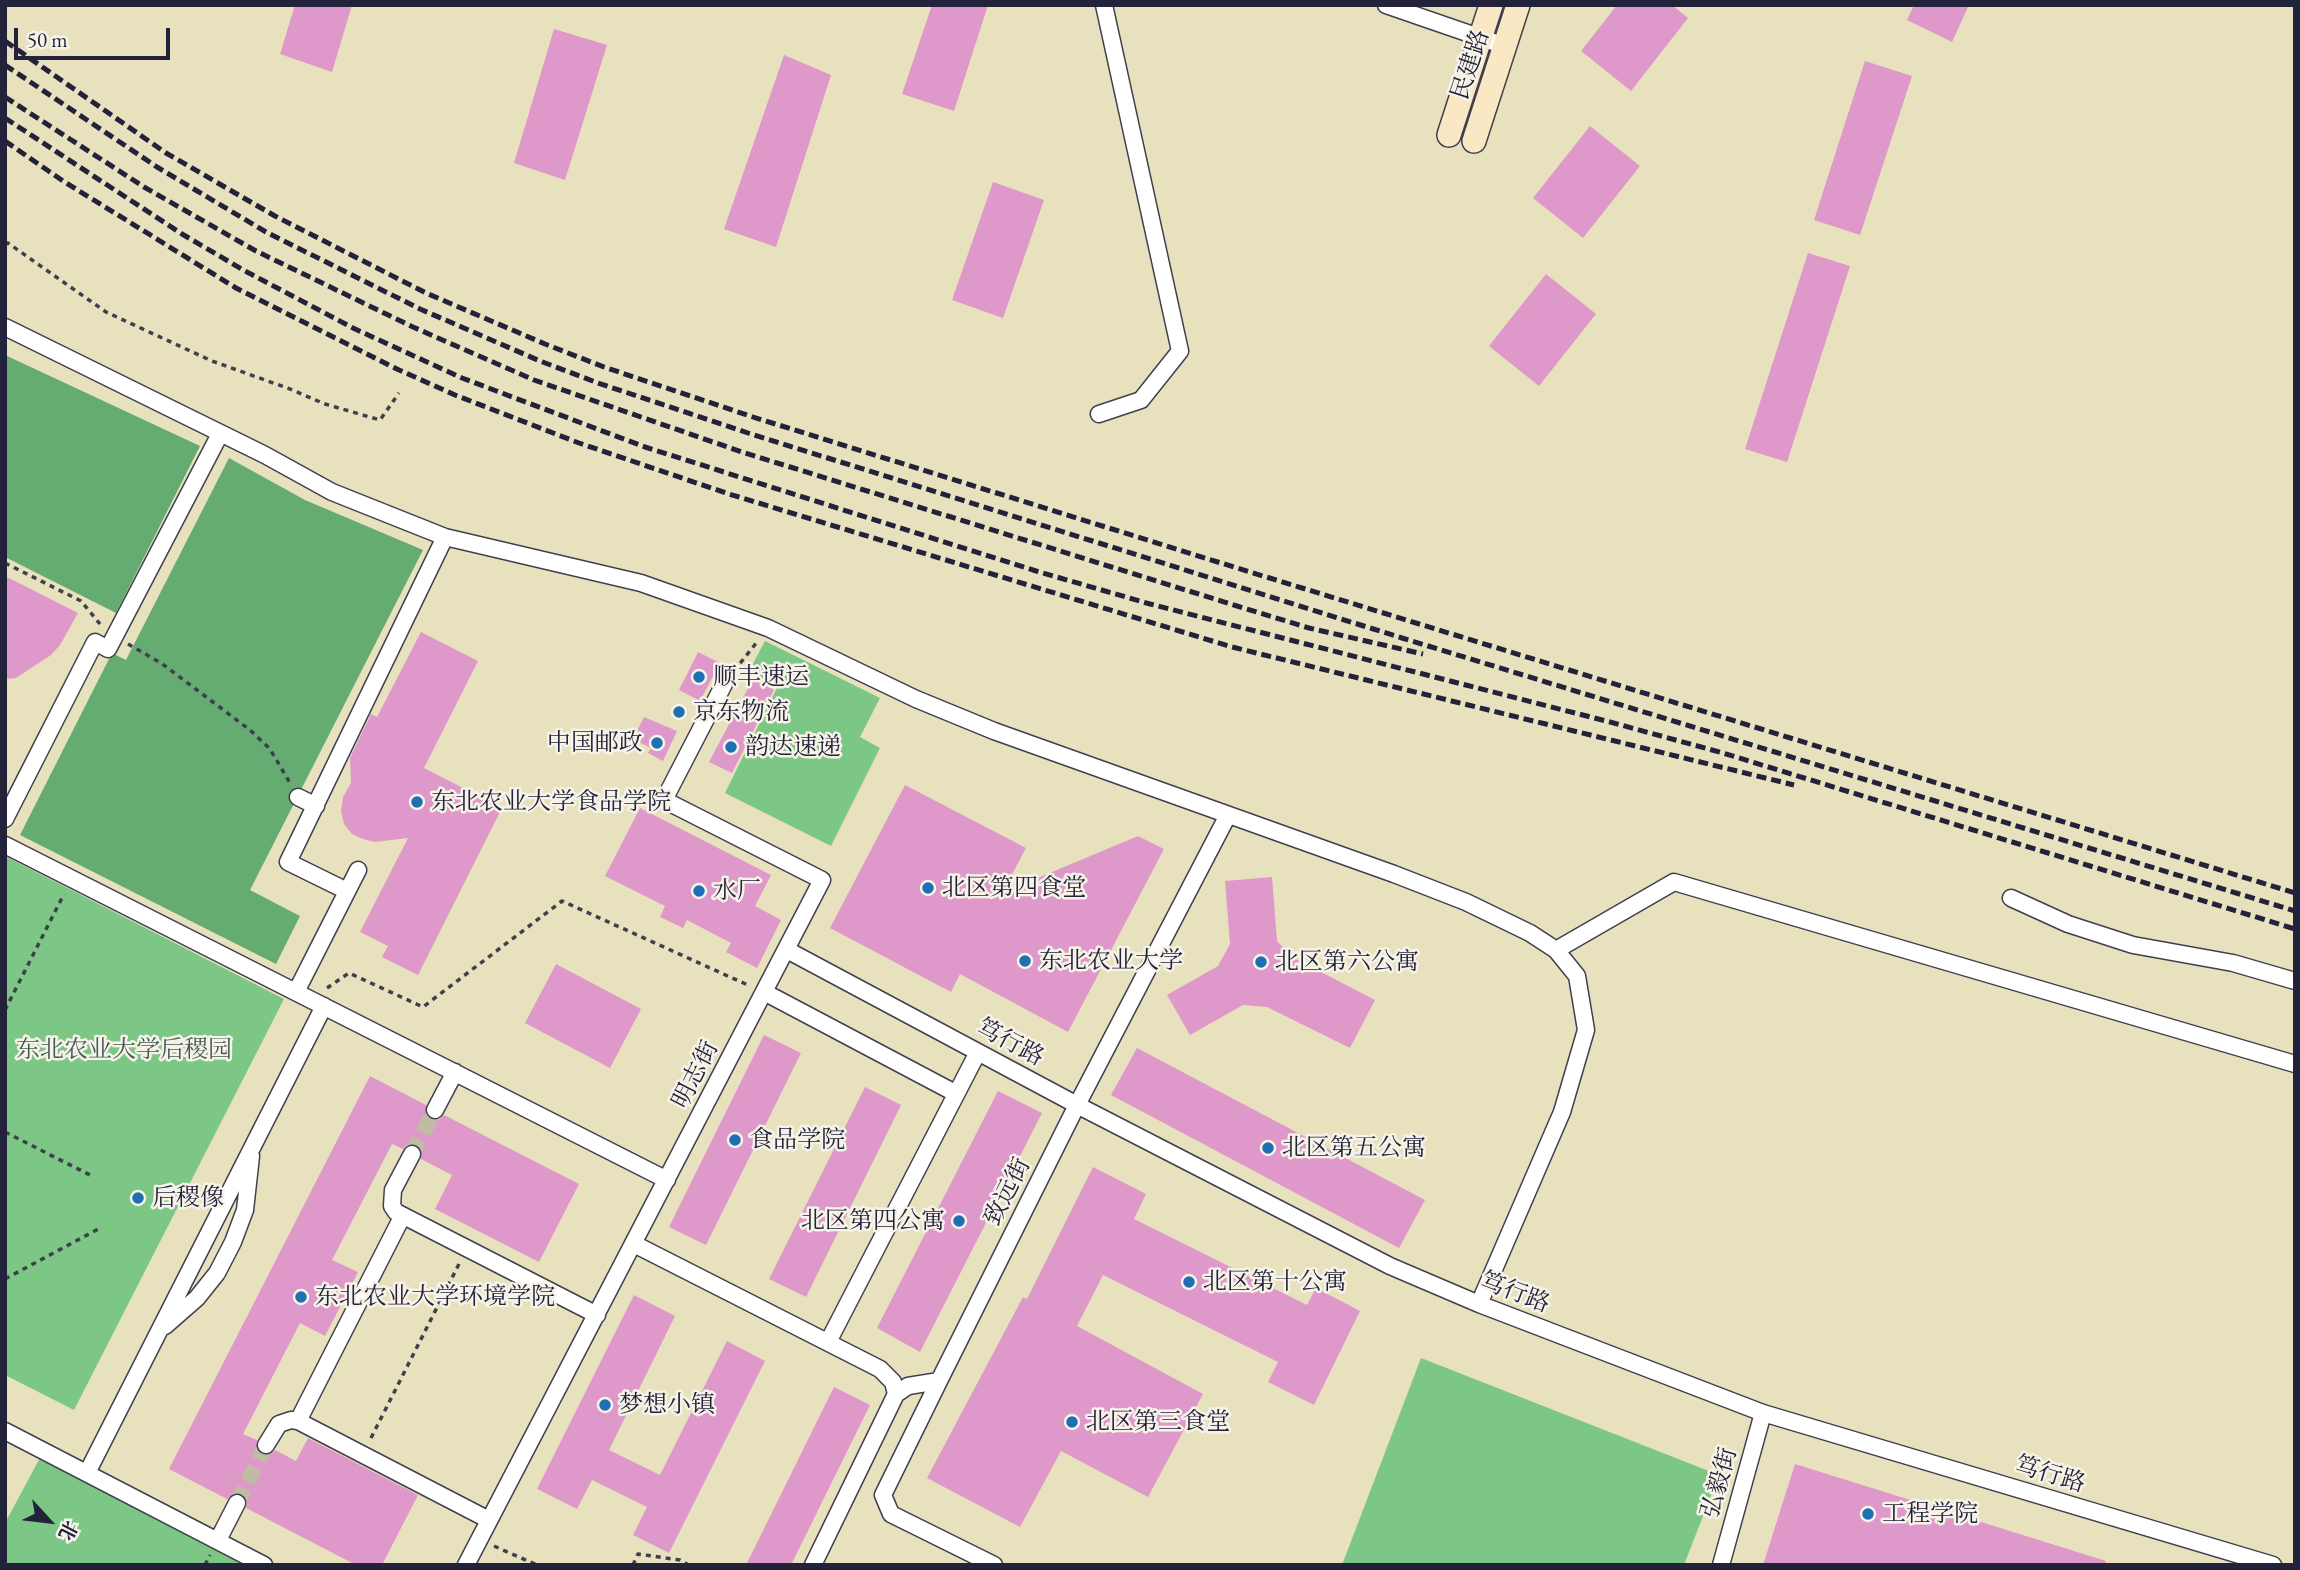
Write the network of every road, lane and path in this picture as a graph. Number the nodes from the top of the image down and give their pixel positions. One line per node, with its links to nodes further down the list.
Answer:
1 (1104, 5): 12 (street)
2 (1386, 5): 5 (street)
3 (1491, 5): 5 (street, 民建路)
4 (1518, 5): 6 (street, 民建路)
5 (1480, 38): 6 (street); 7 (street, 民建路)
6 (1505, 46): 8 (street, 民建路)
7 (1449, 135)
8 (1474, 141)
9 (5, 244): 11 (path)
10 (5, 327): 13 (street)
11 (399, 393)
12 (1099, 414)
13 (220, 434): 14 (street); 17 (street)
14 (446, 537): 16 (street); 20 (street)
15 (5, 563): 17 (path)
16 (768, 628): 18 (path); 21 (street)
17 (113, 639): 19 (path); 22 (street)
18 (724, 684): 28 (street, 明志街)
19 (298, 797): 20 (street)
20 (316, 806): 26 (street)
21 (1228, 815): 29 (street); 38 (street, 致远街)
22 (5, 819)
23 (5, 845): 25 (street)
24 (358, 870): 26 (street)
25 (71, 880): 32 (street); 33 (path)
26 (348, 891): 32 (street)
27 (2011, 898): 30 (street)
28 (787, 950): 31 (street, 明志街); 34 (street, 笃行路)
29 (1556, 950): 35 (street); 52 (street)
30 (2295, 981)
31 (764, 992): 32 (path); 37 (street); 44 (street, 明志街)
32 (310, 999): 36 (street); 41 (street)
33 (5, 1010)
34 (978, 1052): 37 (street); 38 (street, 笃行路)
35 (2295, 1064)
36 (455, 1072): 39 (street); 44 (street)
37 (955, 1093): 55 (street)
38 (1077, 1105): 52 (street, 笃行路); 56 (street, 致远街)
39 (435, 1110)
40 (5, 1132): 43 (path)
41 (251, 1150): 54 (street); 54 (street)
42 (412, 1154): 45 (street)
43 (92, 1175)
44 (667, 1180): 47 (street, 明志街)
45 (402, 1217): 48 (street); 59 (street)
46 (102, 1227): 50 (path)
47 (634, 1244): 53 (street, 明志街); 55 (street)
48 (467, 1249): 53 (street); 62 (path)
49 (5, 1273): 50 (path)
50 (10, 1276): 51 (path)
51 (5, 1279)
52 (1479, 1304): 58 (street, 笃行路)
53 (597, 1315): 65 (street, 明志街)
54 (160, 1329): 63 (street)
55 (828, 1342): 57 (street)
56 (939, 1381): 57 (street); 75 (street, 致远街)
57 (896, 1394): 74 (street)
58 (1763, 1413): 68 (street, 笃行路); 76 (street, 弘毅街)
59 (298, 1421): 61 (street); 62 (street)
60 (5, 1431): 63 (street)
61 (266, 1445)
62 (362, 1454): 65 (street)
63 (86, 1473): 67 (street)
64 (237, 1503): 67 (street)
65 (489, 1520): 66 (street, 明志街)
66 (479, 1539): 70 (street, 明志街); 71 (path)
67 (218, 1540): 69 (street)
68 (2256, 1562): 77 (street, 笃行路)
69 (264, 1565)
70 (466, 1565)
71 (537, 1565)
72 (633, 1565): 73 (path)
73 (690, 1565)
74 (813, 1565)
75 (994, 1565)
76 (1721, 1565)
77 (2273, 1565)

